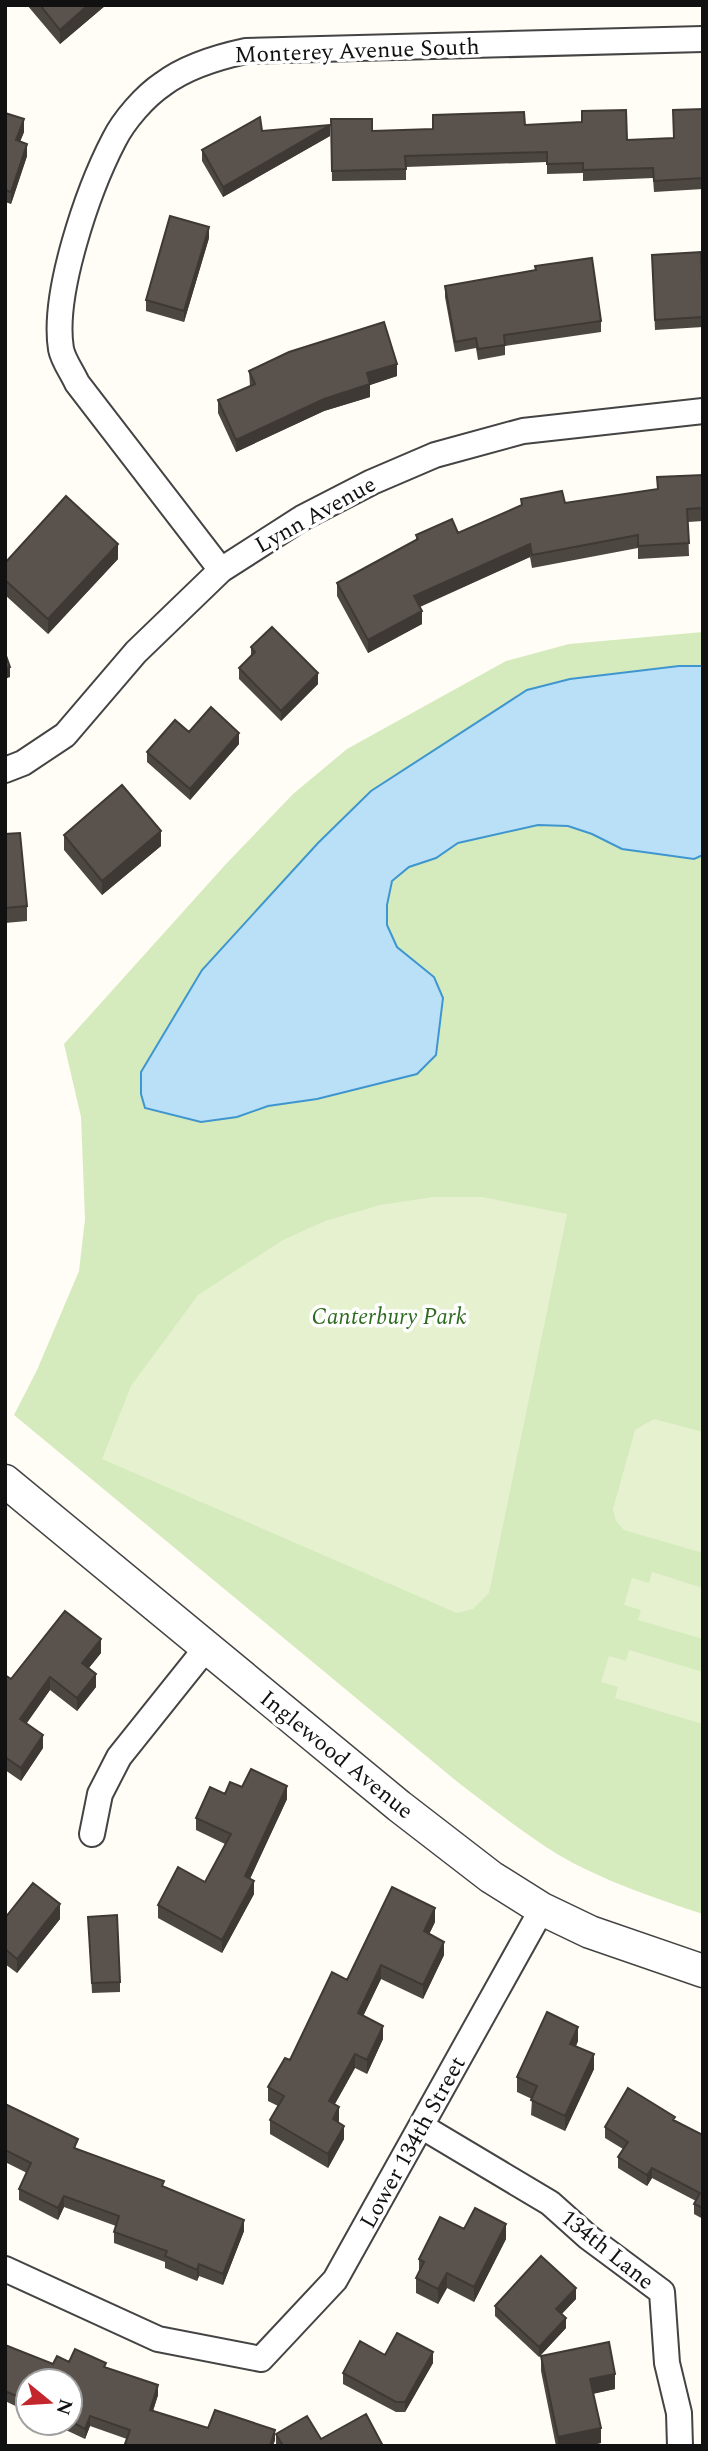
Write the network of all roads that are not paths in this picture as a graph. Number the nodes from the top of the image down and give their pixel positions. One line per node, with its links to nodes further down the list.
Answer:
1 (703, 39): 3 (street, Monterey Avenue South)
2 (703, 411): 3 (street, Lynn Avenue)
3 (221, 570): 4 (street, Lynn Avenue)
4 (5, 770)
5 (5, 1481): 6 (street, Inglewood Avenue)
6 (207, 1647): 7 (street); 8 (street, Inglewood Avenue)
7 (92, 1834)
8 (541, 1909): 9 (street, Inglewood Avenue); 10 (street, Lower 134th Street)
9 (703, 1971)
10 (421, 2126): 11 (street, Lower 134th Street); 12 (street, 134th Lane)
11 (5, 2269)
12 (680, 2446)

